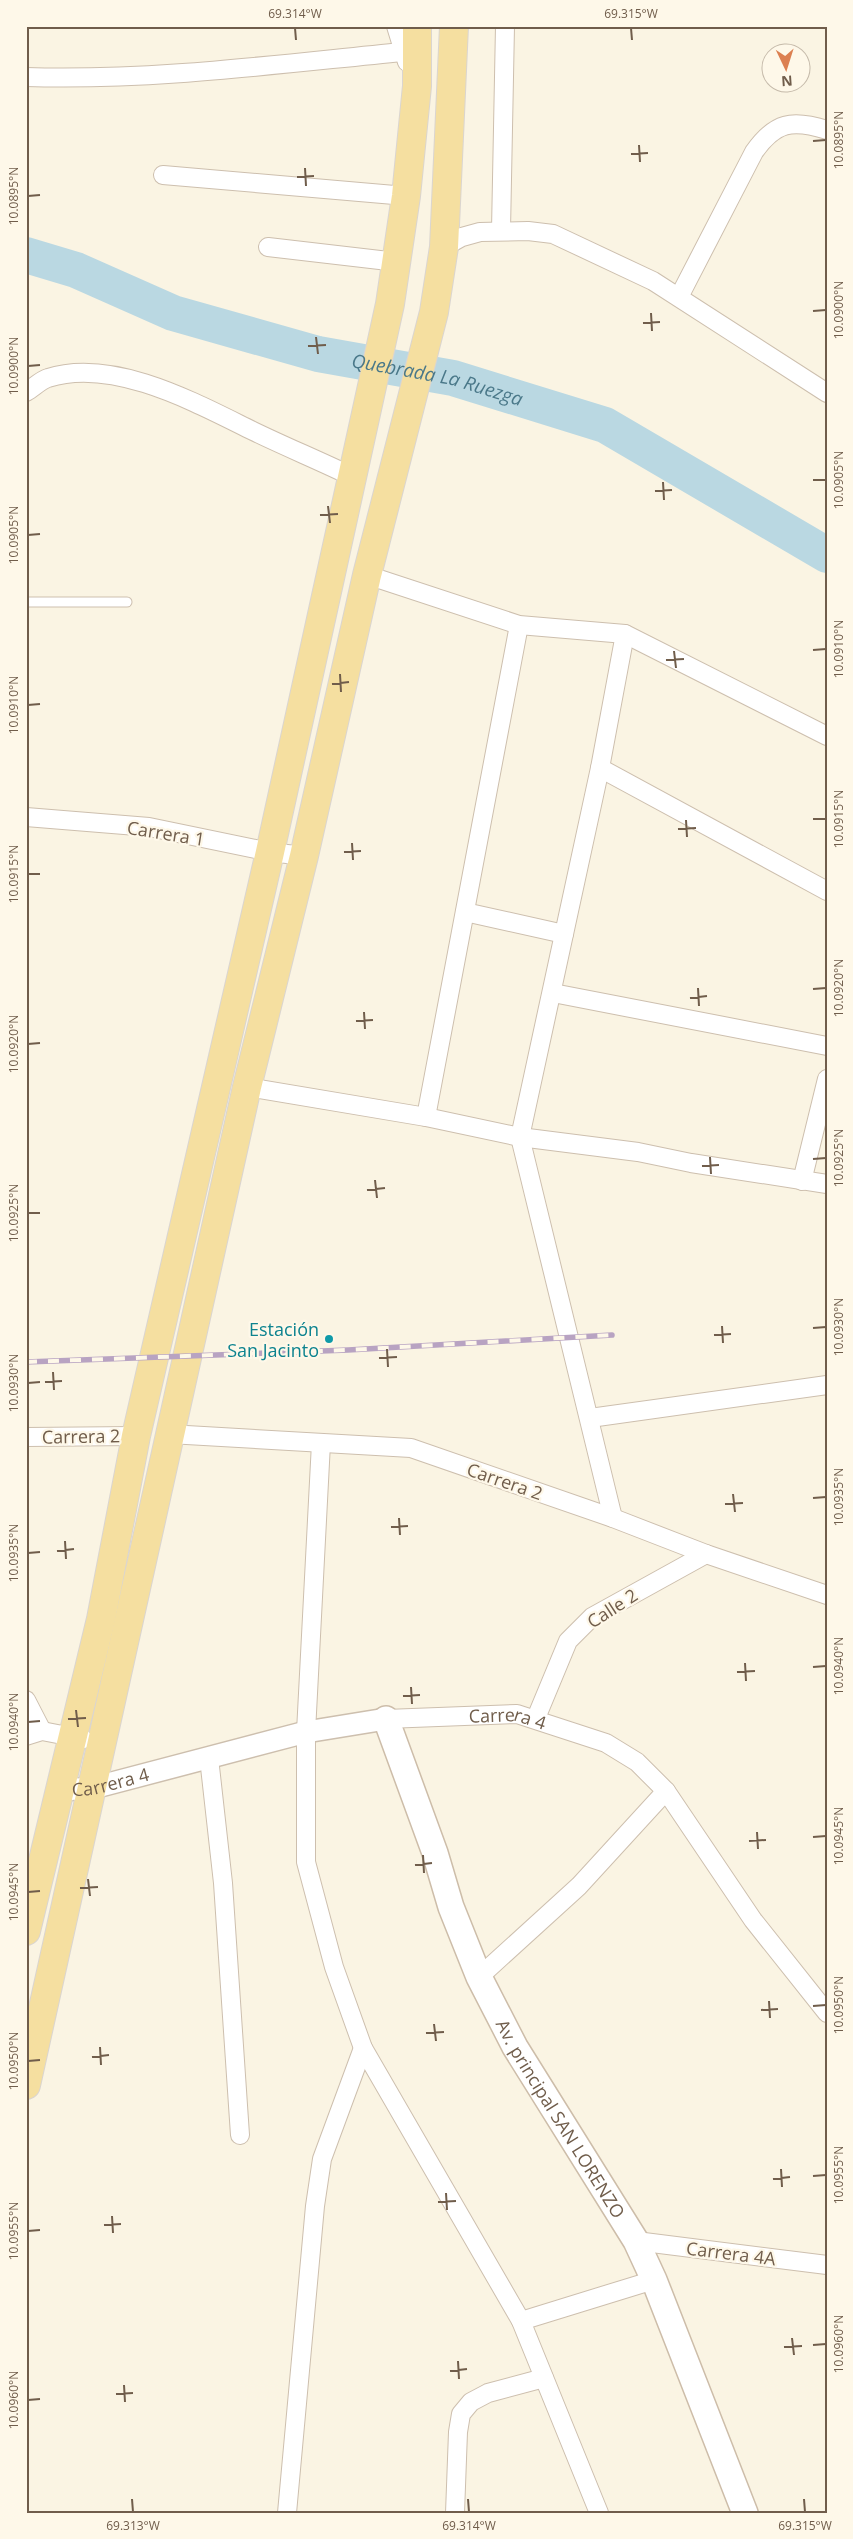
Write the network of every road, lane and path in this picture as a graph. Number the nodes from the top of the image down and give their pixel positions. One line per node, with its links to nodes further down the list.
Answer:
1 (396, 26): 5 (street)
2 (417, 26): 7 (main road)
3 (454, 26): 13 (main road)
4 (505, 26): 11 (street)
5 (403, 52): 6 (street); 7 (street)
6 (26, 77)
7 (416, 86): 10 (main road)
8 (827, 130): 15 (street)
9 (163, 175): 10 (street)
10 (406, 196): 14 (main road)
11 (501, 230): 13 (street); 15 (street)
12 (268, 247): 14 (street)
13 (444, 248): 19 (main road)
14 (397, 262): 18 (main road)
15 (679, 297): 17 (street)
16 (26, 392): 18 (street)
17 (827, 394)
18 (354, 477): 27 (main road)
19 (367, 575): 22 (street); 28 (main road)
20 (26, 602): 21 (lane)
21 (127, 602)
22 (519, 625): 23 (street); 30 (street)
23 (625, 634): 24 (street); 25 (street)
24 (827, 736)
25 (600, 768): 29 (street); 31 (street)
26 (26, 817): 27 (street, Carrera 1)
27 (270, 852): 28 (street, Carrera 1); 43 (main road)
28 (304, 856): 35 (main road)
29 (827, 891)
30 (464, 912): 31 (street); 36 (street)
31 (564, 934): 32 (street)
32 (553, 993): 33 (street); 37 (street)
33 (827, 1046)
34 (827, 1079): 38 (street)
35 (247, 1087): 36 (street); 42 (main road)
36 (426, 1118): 37 (street)
37 (520, 1137): 38 (street); 41 (street)
38 (802, 1181): 39 (street)
39 (827, 1184)
40 (827, 1385): 41 (street)
41 (590, 1418): 46 (street)
42 (169, 1434): 45 (street, Carrera 2); 55 (main road)
43 (136, 1436): 44 (street, Carrera 2); 54 (main road)
44 (26, 1437)
45 (321, 1443): 46 (street, Carrera 2); 52 (street)
46 (613, 1518): 47 (street, Carrera 2)
47 (706, 1554): 48 (street, Carrera 2); 50 (street, Calle 2)
48 (827, 1595)
49 (26, 1700): 53 (street)
50 (536, 1718): 51 (street, Carrera 4); 59 (street, Carrera 4)
51 (386, 1719): 52 (street, Carrera 4); 61 (main road, Av. principal SAN LORENZO)
52 (306, 1732): 56 (street, Carrera 4); 63 (street)
53 (34, 1734): 54 (street)
54 (74, 1737): 55 (street); 58 (main road)
55 (103, 1743): 57 (main road)
56 (209, 1758): 57 (street, Carrera 4); 65 (street)
57 (93, 1788): 58 (street, Carrera 4); 64 (main road)
58 (62, 1790): 60 (main road)
59 (666, 1791): 61 (street); 62 (street, Carrera 4)
60 (26, 1931)
61 (479, 1977): 66 (main road, Av. principal SAN LORENZO)
62 (827, 2013)
63 (363, 2048): 69 (street); 71 (street)
64 (26, 2085)
65 (240, 2135)
66 (636, 2241): 67 (street, Carrera 4A); 68 (main road, Av. principal SAN LORENZO)
67 (827, 2265)
68 (654, 2280): 69 (street); 74 (main road, Av. principal SAN LORENZO)
69 (521, 2321): 70 (street)
70 (544, 2378): 72 (street); 73 (street)
71 (288, 2513)
72 (455, 2513)
73 (599, 2513)
74 (745, 2513)

